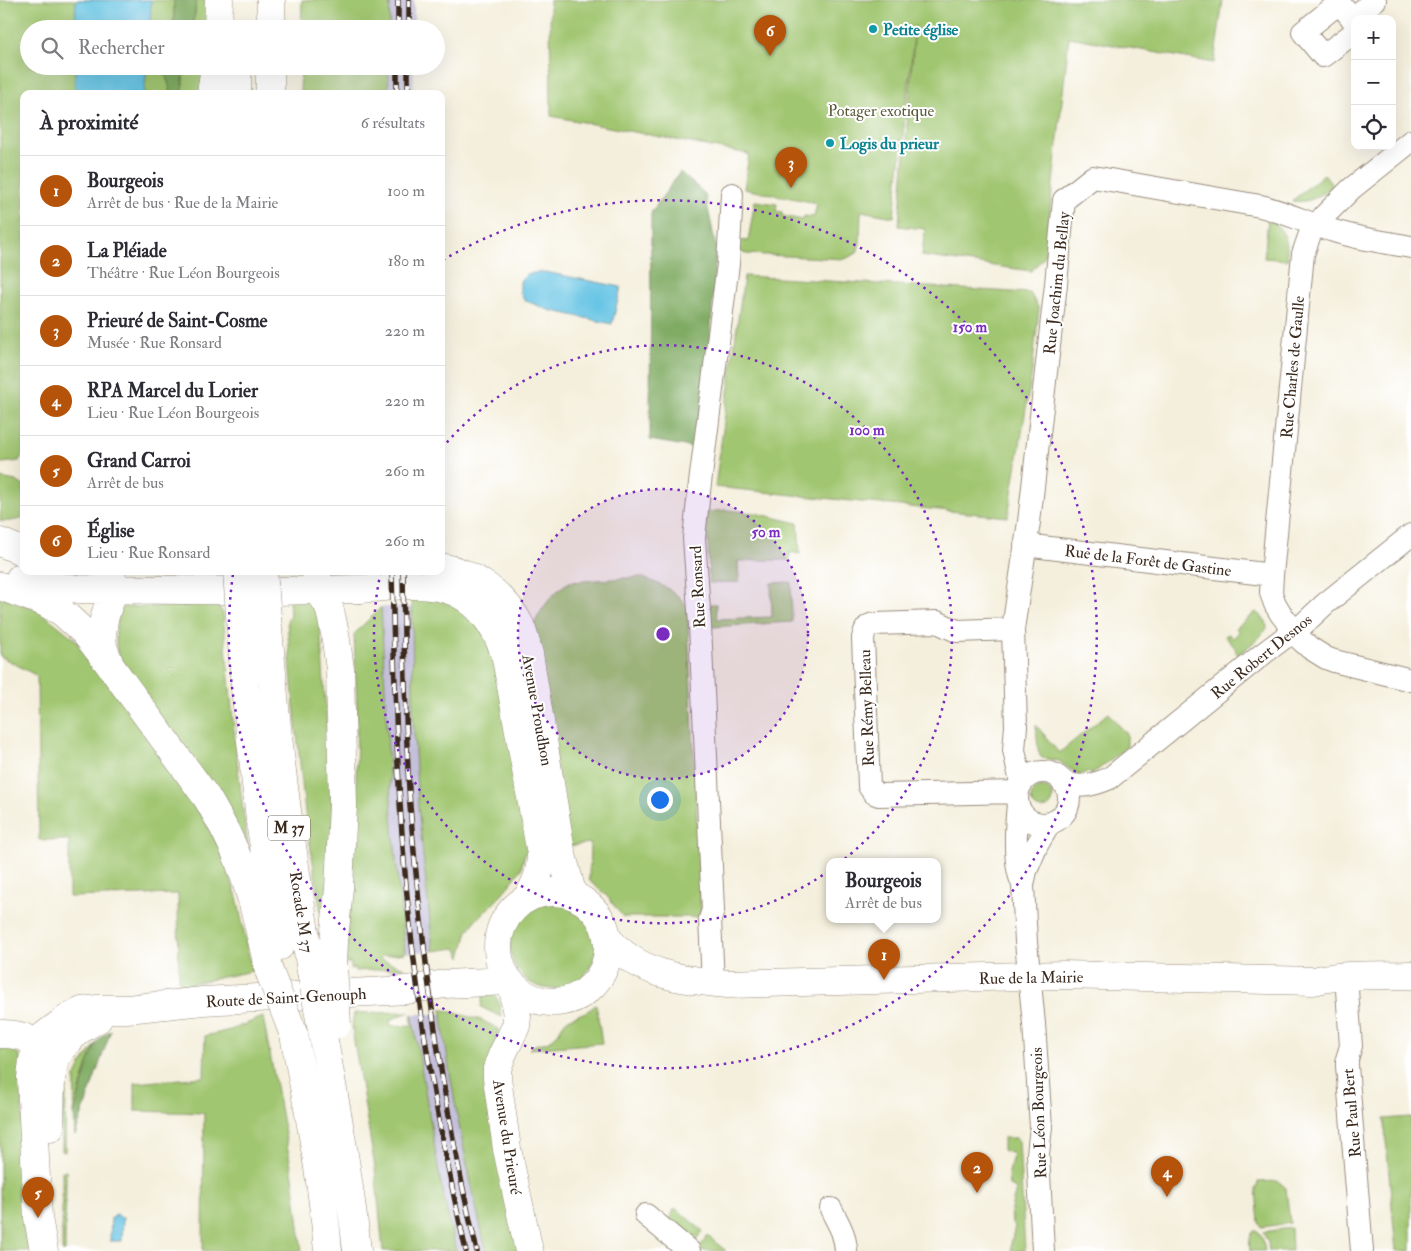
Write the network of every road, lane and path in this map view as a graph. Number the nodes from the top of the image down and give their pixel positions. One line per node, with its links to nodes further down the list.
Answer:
1 (219, 0): 6 (main road)
2 (237, 0): 7 (main road)
3 (271, 0): 8 (main road)
4 (1376, 0): 5 (street)
5 (1362, 15)
6 (218, 20)
7 (237, 20)
8 (270, 20)
9 (214, 75): 12 (main road)
10 (237, 75): 13 (main road)
11 (270, 75): 14 (main road)
12 (212, 90)
13 (236, 90)
14 (270, 90)
15 (1411, 141): 17 (street, Rue Charles de Gaulle)
16 (732, 194): 54 (street, Rue Ronsard)
17 (1316, 225): 18 (street, Rue Joachim du Bellay); 20 (street, Rue Joachim du Bellay); 27 (street, Rue Charles de Gaulle)
18 (1411, 247)
19 (1411, 535): 33 (street, Rue Robert Desnos)
20 (1025, 545): 27 (street, Rue de la Forêt de Gastine); 32 (street, Rue Joachim du Bellay)
21 (11, 550): 23 (main road, Avenue Proudhon)
22 (445, 568): 43 (main road, Avenue Proudhon)
23 (20, 570)
24 (22, 575): 28 (main road, Avenue Proudhon)
25 (237, 575): 48 (main road, Rocade M 37 / M 37, bridge)
26 (263, 575): 47 (main road, Rocade M 37 / M 37, bridge)
27 (1272, 575): 33 (street, Rue Charles de Gaulle)
28 (112, 581): 29 (main road, Avenue Proudhon); 34 (main road)
29 (318, 581): 31 (main road, Avenue Proudhon); 35 (main road)
30 (0, 586): 34 (main road)
31 (359, 589): 35 (main road); 44 (main road, Avenue Proudhon)
32 (1013, 629): 37 (street, Rue Joachim du Bellay); 40 (street, Rue Rémy Belleau)
33 (1295, 632): 36 (street, Rue Charles de Gaulle); 39 (street, Rue Robert Desnos)
34 (109, 664): 48 (main road)
35 (340, 669): 47 (main road)
36 (1411, 680)
37 (1016, 726): 38 (street, Rue Joachim du Bellay); 40 (street, Rue Joachim du Bellay)
38 (1052, 777): 39 (street, Rue Robert Desnos); 40 (street); 41 (street)
39 (1110, 778): 41 (street, Rue Robert Desnos)
40 (1018, 794): 41 (street); 42 (street, Rue Joachim du Bellay)
41 (1055, 820): 42 (street, Rue Joachim du Bellay)
42 (1023, 885): 51 (street, Rue Joachim du Bellay)
43 (573, 896): 44 (main road); 46 (main road)
44 (527, 898): 45 (main road)
45 (499, 933): 55 (main road, Route de Saint-Genouph); 56 (main road)
46 (607, 938): 49 (main road, Rue de la Mairie); 53 (main road)
47 (322, 969): 65 (main road, Rocade M 37 / M 37, bridge)
48 (276, 970): 64 (main road, Rocade M 37 / M 37, bridge)
49 (651, 970): 53 (main road, Rue de la Mairie); 54 (main road, Rue de la Mairie)
50 (1411, 975): 52 (main road, Rue de la Mairie)
51 (1029, 976): 52 (main road, Rue de la Mairie); 54 (main road, Rue de la Mairie); 69 (street, Rue Léon Bourgeois)
52 (1346, 976): 70 (street, Rue Paul Bert)
53 (595, 982): 57 (main road)
54 (713, 983)
55 (445, 984): 56 (main road, Route de Saint-Genouph); 60 (main road, Route de Saint-Genouph)
56 (511, 984): 57 (main road); 58 (main road, Avenue du Prieuré)
57 (555, 1002): 58 (main road, Avenue du Prieuré)
58 (516, 1026): 66 (main road, Avenue du Prieuré)
59 (0, 1034): 60 (main road)
60 (48, 1051): 63 (main road)
61 (831, 1209): 68 (street)
62 (646, 1215): 67 (street)
63 (44, 1248)
64 (328, 1251)
65 (357, 1251)
66 (530, 1251)
67 (689, 1251)
68 (846, 1251)
69 (1043, 1251)
70 (1362, 1251)

